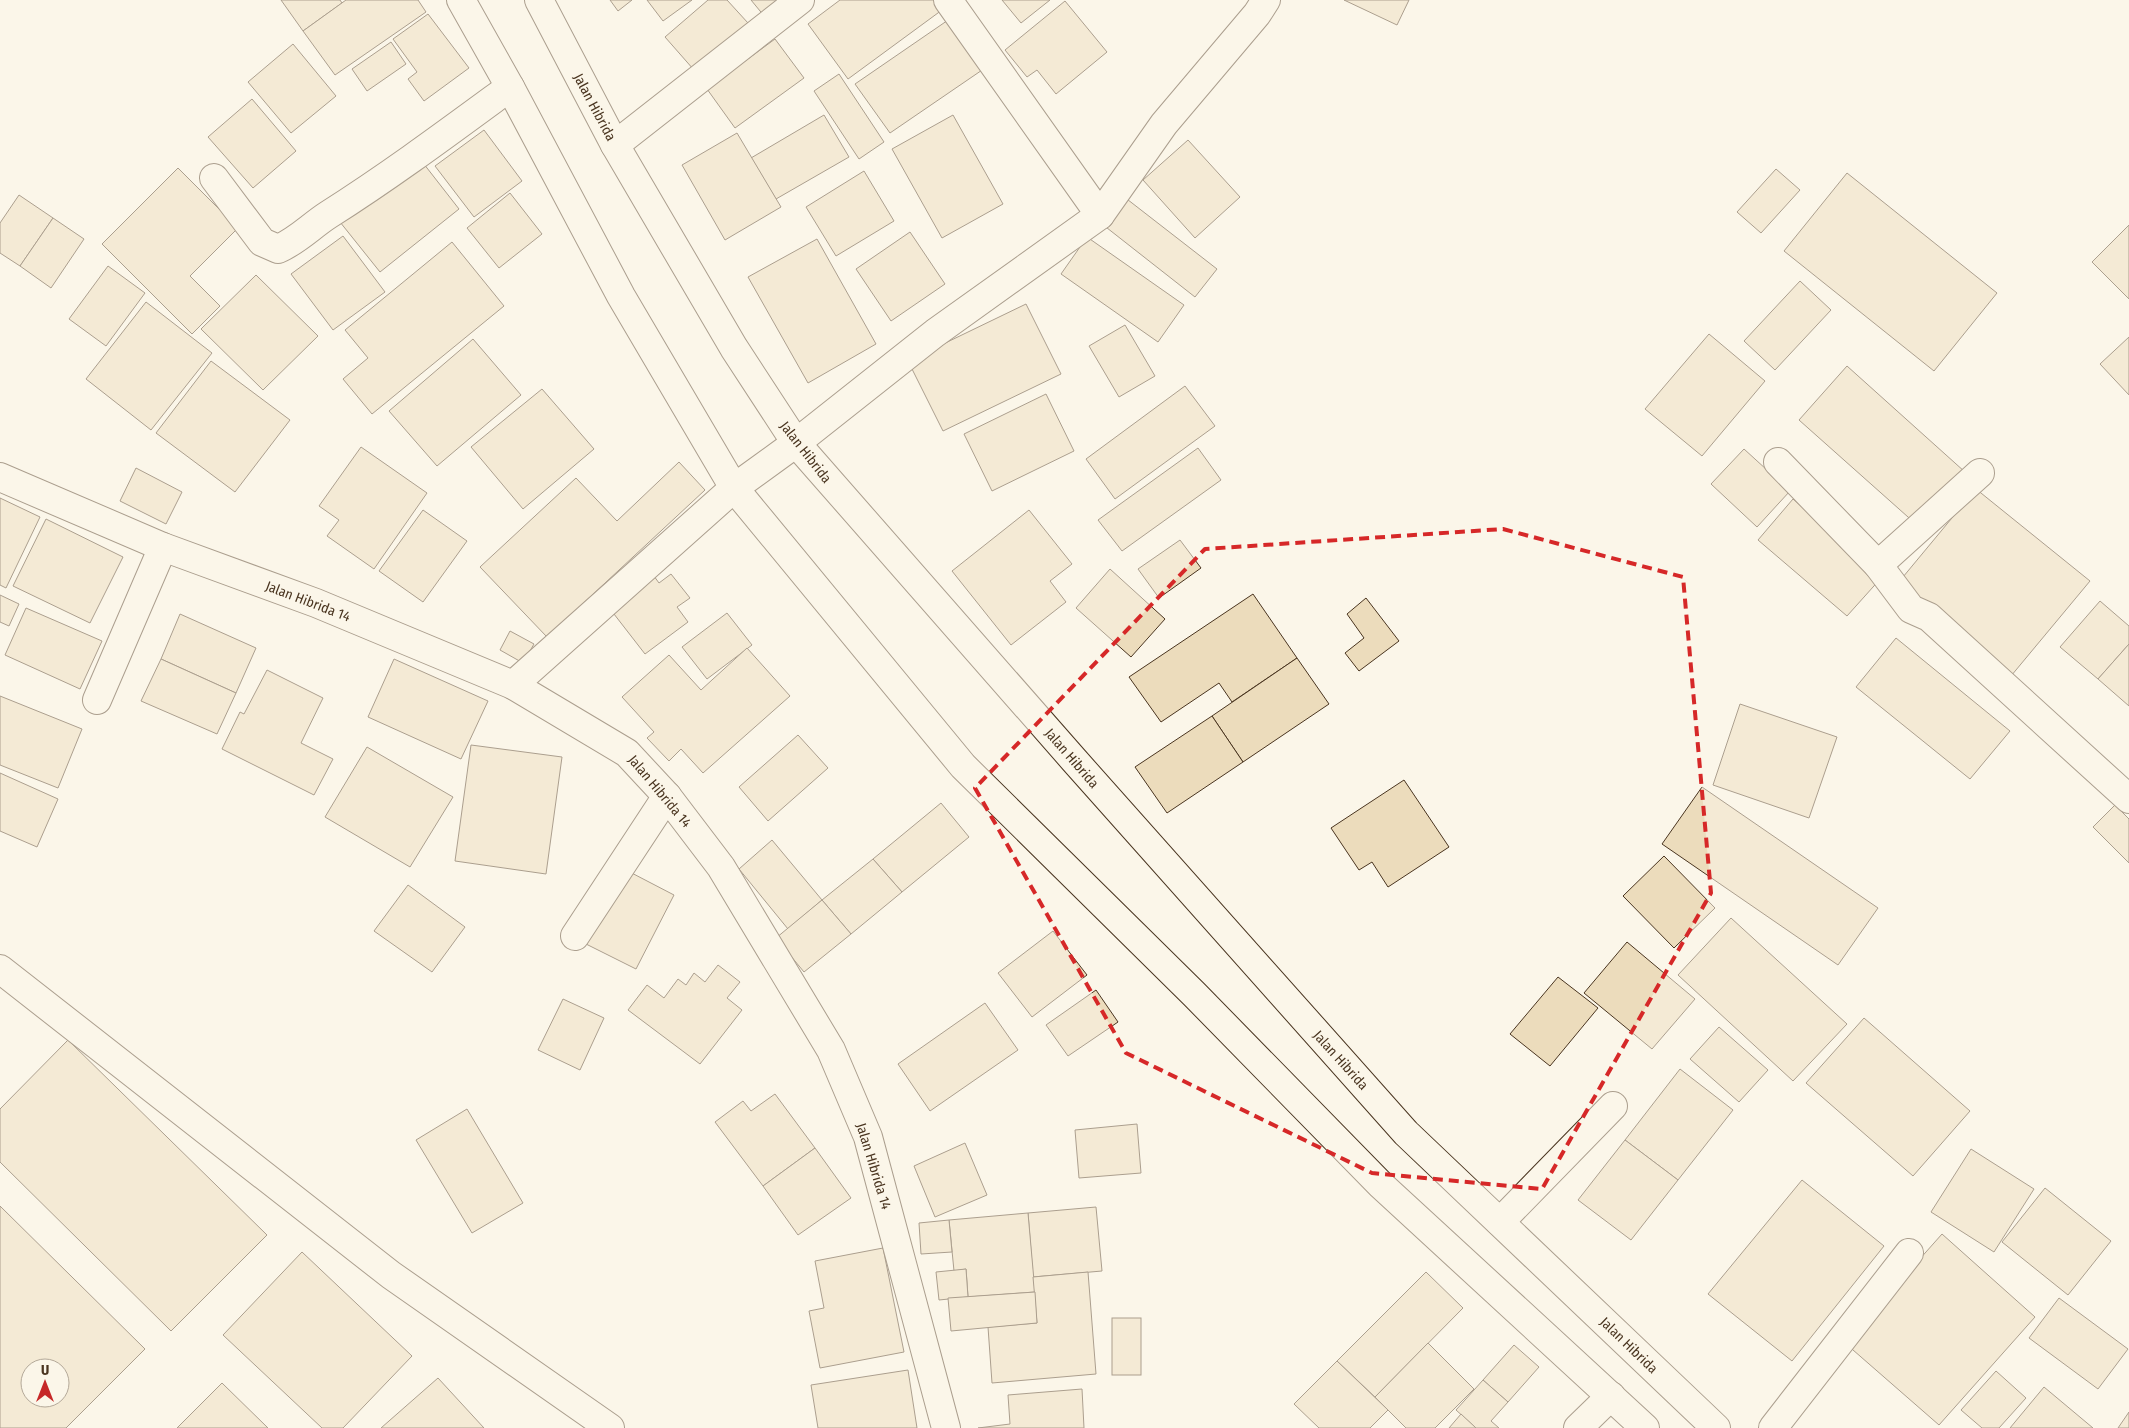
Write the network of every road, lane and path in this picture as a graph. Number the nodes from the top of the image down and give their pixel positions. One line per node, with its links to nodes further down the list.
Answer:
1 (461, 0): 6 (street)
2 (539, 0): 7 (street, Jalan Hibrida)
3 (800, 0): 7 (street)
4 (948, 0): 9 (street)
5 (1256, 5): 9 (street)
6 (510, 87): 8 (street); 14 (street)
7 (615, 145): 10 (street, Jalan Hibrida)
8 (214, 178)
9 (1100, 215): 10 (street)
10 (796, 443): 14 (street); 24 (street, Jalan Hibrida)
11 (1778, 462): 16 (street)
12 (1980, 473): 16 (street)
13 (0, 477): 15 (street, Jalan Hibrida 14)
14 (734, 488): 17 (street); 26 (street)
15 (163, 547): 17 (street, Jalan Hibrida 14); 18 (street)
16 (1878, 565): 20 (street)
17 (513, 685): 19 (street, Jalan Hibrida 14)
18 (97, 700)
19 (666, 796): 21 (street); 28 (street, Jalan Hibrida 14)
20 (2129, 799)
21 (575, 936)
22 (0, 969): 27 (street)
23 (1614, 1106): 24 (street)
24 (1500, 1222): 31 (street, Jalan Hibrida)
25 (1909, 1253): 32 (street)
26 (1612, 1396): 29 (street); 30 (street)
27 (610, 1428)
28 (946, 1428)
29 (1578, 1428)
30 (1645, 1428)
31 (1716, 1428)
32 (1773, 1428)

